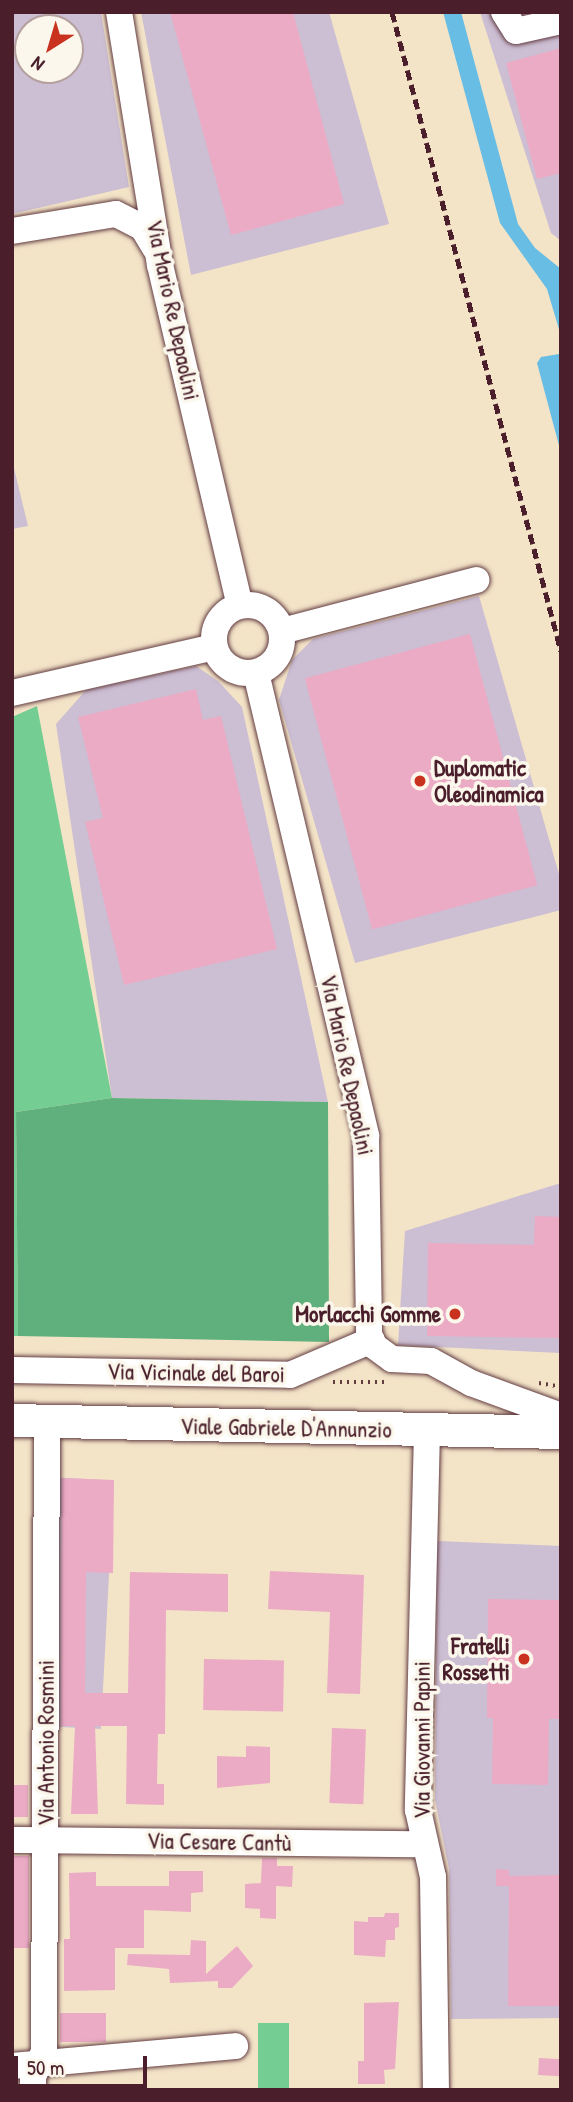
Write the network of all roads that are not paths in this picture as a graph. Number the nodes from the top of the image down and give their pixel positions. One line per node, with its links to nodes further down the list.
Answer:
1 (119, 12): 5 (street, Via Mario Re Depaolini)
2 (561, 21): 3 (street)
3 (510, 22)
4 (12, 231): 5 (street)
5 (160, 265): 7 (street, Via Mario Re Depaolini)
6 (476, 580): 8 (street)
7 (240, 605): 8 (street); 9 (street)
8 (282, 631): 10 (street)
9 (214, 647): 10 (street); 11 (street)
10 (256, 673): 12 (street, Via Mario Re Depaolini)
11 (12, 694)
12 (372, 1340): 13 (street, Via Vicinale del Baroi); 14 (street)
13 (12, 1370)
14 (561, 1416)
15 (12, 1420): 16 (main road, Viale Gabriele D'Annunzio)
16 (47, 1422): 17 (main road, Viale Gabriele D'Annunzio); 20 (street, Via Antonio Rosmini)
17 (427, 1431): 18 (main road, Viale Gabriele D'Annunzio); 21 (street, Via Giovanni Papini)
18 (561, 1432)
19 (12, 1840): 20 (street, Via Cesare Cantù)
20 (46, 1840): 21 (street, Via Cesare Cantù); 23 (street, Via Antonio Rosmini)
21 (425, 1844): 25 (street, Via Giovanni Papini)
22 (235, 2046): 23 (street)
23 (25, 2065): 24 (street, Via Antonio Rosmini)
24 (33, 2090)
25 (436, 2090)

